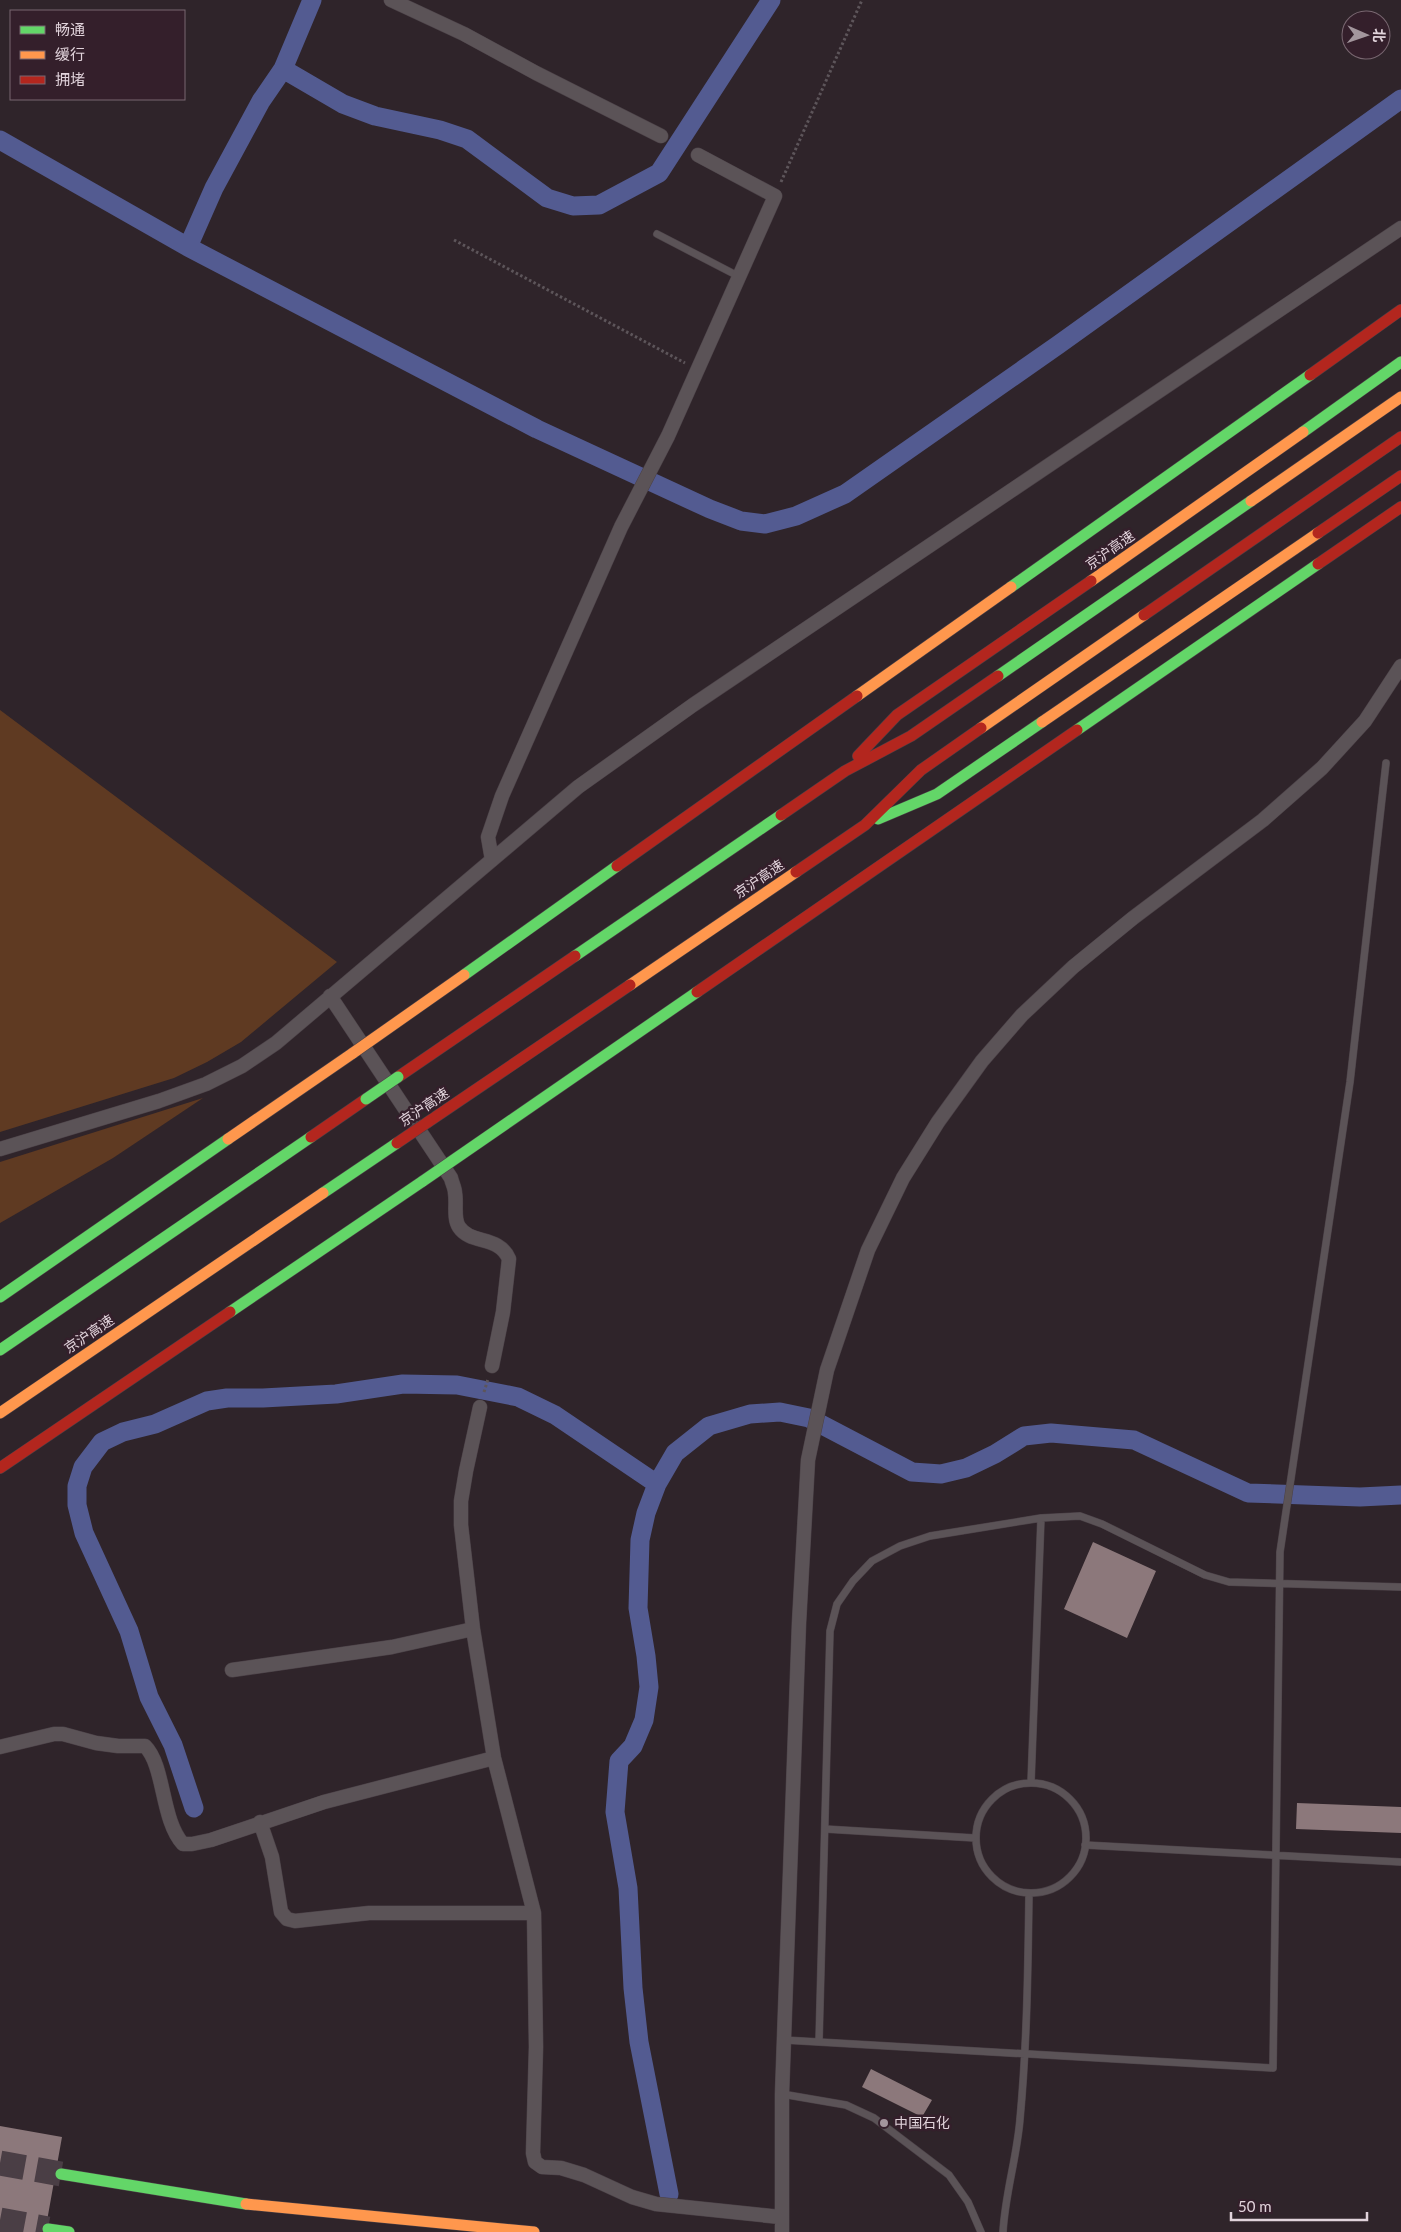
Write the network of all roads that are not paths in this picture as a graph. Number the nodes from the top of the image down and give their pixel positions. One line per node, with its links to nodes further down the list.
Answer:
1 (391, 0): 2 (street)
2 (661, 136)
3 (698, 155): 6 (street)
4 (1401, 228): 17 (street)
5 (657, 234): 6 (lane)
6 (738, 276): 17 (street)
7 (1401, 310): 20 (highway, bridge)
8 (1401, 362): 15 (highway, 京沪高速)
9 (1401, 397): 15 (highway, 京沪高速)
10 (1401, 437): 16 (highway, 京沪高速)
11 (1401, 476): 16 (highway, 京沪高速)
12 (1401, 507): 27 (highway, bridge)
13 (1401, 666): 44 (street)
14 (1386, 763): 29 (lane)
15 (844, 771): 23 (highway, 京沪高速, bridge)
16 (865, 825): 26 (highway, 京沪高速, bridge)
17 (492, 860): 18 (street)
18 (330, 996): 19 (street); 24 (street)
19 (0, 1149)
20 (26, 1279): 21 (highway); 22 (highway)
21 (0, 1282)
22 (0, 1297)
23 (0, 1350)
24 (492, 1366)
25 (480, 1408): 31 (street)
26 (0, 1413)
27 (0, 1468)
28 (1041, 1518): 29 (lane); 35 (lane); 37 (lane)
29 (1279, 1585): 30 (lane); 40 (lane)
30 (1401, 1588)
31 (473, 1629): 32 (street); 34 (street)
32 (232, 1670)
33 (0, 1747): 36 (street)
34 (494, 1758): 36 (street); 43 (street)
35 (1031, 1783): 38 (lane); 39 (lane)
36 (260, 1822): 43 (street)
37 (825, 1830): 38 (lane); 45 (lane)
38 (975, 1838): 42 (lane)
39 (1085, 1845): 40 (lane); 42 (lane)
40 (1276, 1855): 41 (lane); 46 (lane)
41 (1401, 1862)
42 (1029, 1894): 46 (lane)
43 (534, 1914): 49 (street)
44 (784, 2040): 45 (lane); 47 (street)
45 (818, 2042): 46 (lane)
46 (1026, 2054): 55 (lane)
47 (782, 2094): 49 (street); 54 (lane)
48 (61, 2174): 52 (highway)
49 (780, 2217): 53 (street)
50 (48, 2228): 51 (highway)
51 (68, 2232)
52 (534, 2232)
53 (782, 2232)
54 (981, 2232)
55 (1003, 2232)

